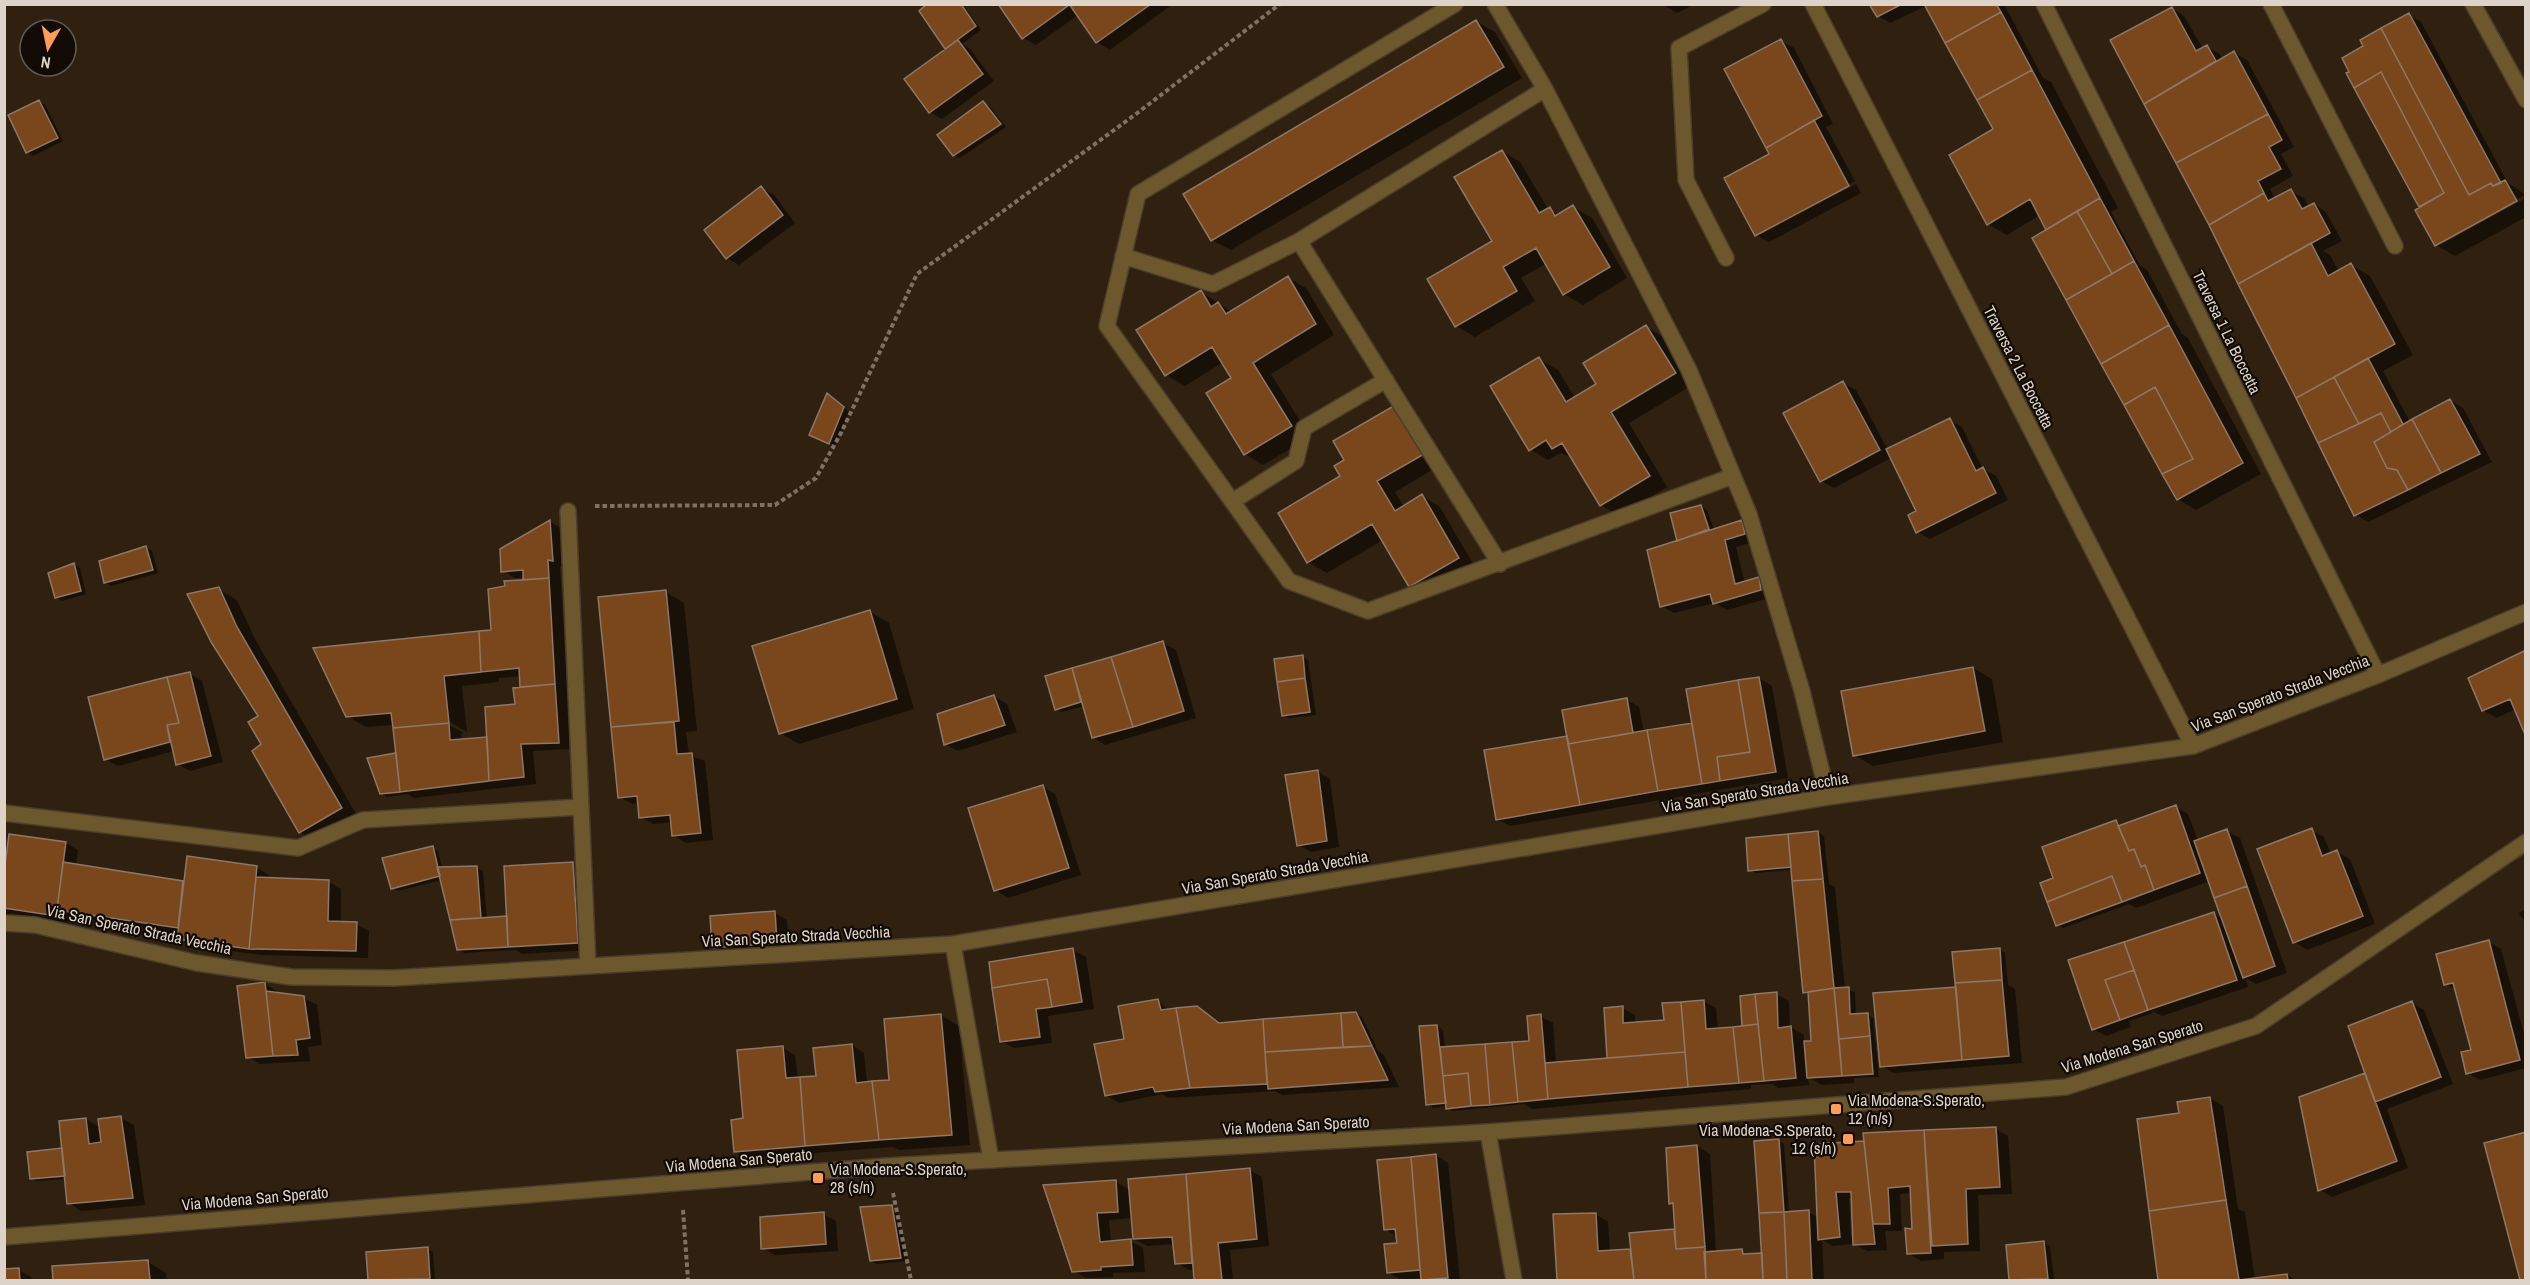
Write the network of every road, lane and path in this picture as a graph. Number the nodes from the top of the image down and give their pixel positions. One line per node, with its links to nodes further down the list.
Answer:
1 (1280, 4): 18 (path)
2 (1455, 4): 13 (street)
3 (1495, 4): 9 (street)
4 (1763, 4): 14 (street)
5 (1813, 4): 22 (street, Traversa 2 La Boccetta)
6 (2044, 4): 21 (street, Traversa 1 La Boccetta)
7 (2271, 4): 12 (street)
8 (2473, 4): 10 (street)
9 (1545, 89): 11 (street); 16 (street)
10 (2526, 100)
11 (1299, 241): 13 (street); 15 (street)
12 (2395, 246)
13 (1123, 256): 17 (street)
14 (1726, 258)
15 (1386, 380): 17 (street); 19 (street)
16 (1733, 476): 19 (street); 23 (street)
17 (1233, 501): 19 (street)
18 (568, 511): 24 (street)
19 (1500, 564)
20 (2526, 612): 21 (street, Via San Sperato Strada Vecchia)
21 (2378, 675): 22 (street, Via San Sperato Strada Vecchia)
22 (2193, 746): 23 (street, Via San Sperato Strada Vecchia)
23 (1828, 797): 28 (street, Via San Sperato Strada Vecchia)
24 (581, 807): 25 (street); 29 (street)
25 (4, 813)
26 (2526, 842): 30 (street, Via Modena San Sperato)
27 (4, 923): 29 (street, Via San Sperato Strada Vecchia)
28 (953, 944): 29 (street, Via San Sperato Strada Vecchia); 31 (street)
29 (588, 966)
30 (1488, 1132): 31 (street, Via Modena San Sperato); 37 (street)
31 (991, 1160): 32 (street, Via Modena San Sperato)
32 (887, 1166): 33 (street, Via Modena San Sperato); 36 (path)
33 (681, 1182): 34 (street, Via Modena San Sperato); 35 (path)
34 (4, 1236)
35 (688, 1281)
36 (911, 1281)
37 (1514, 1281)

